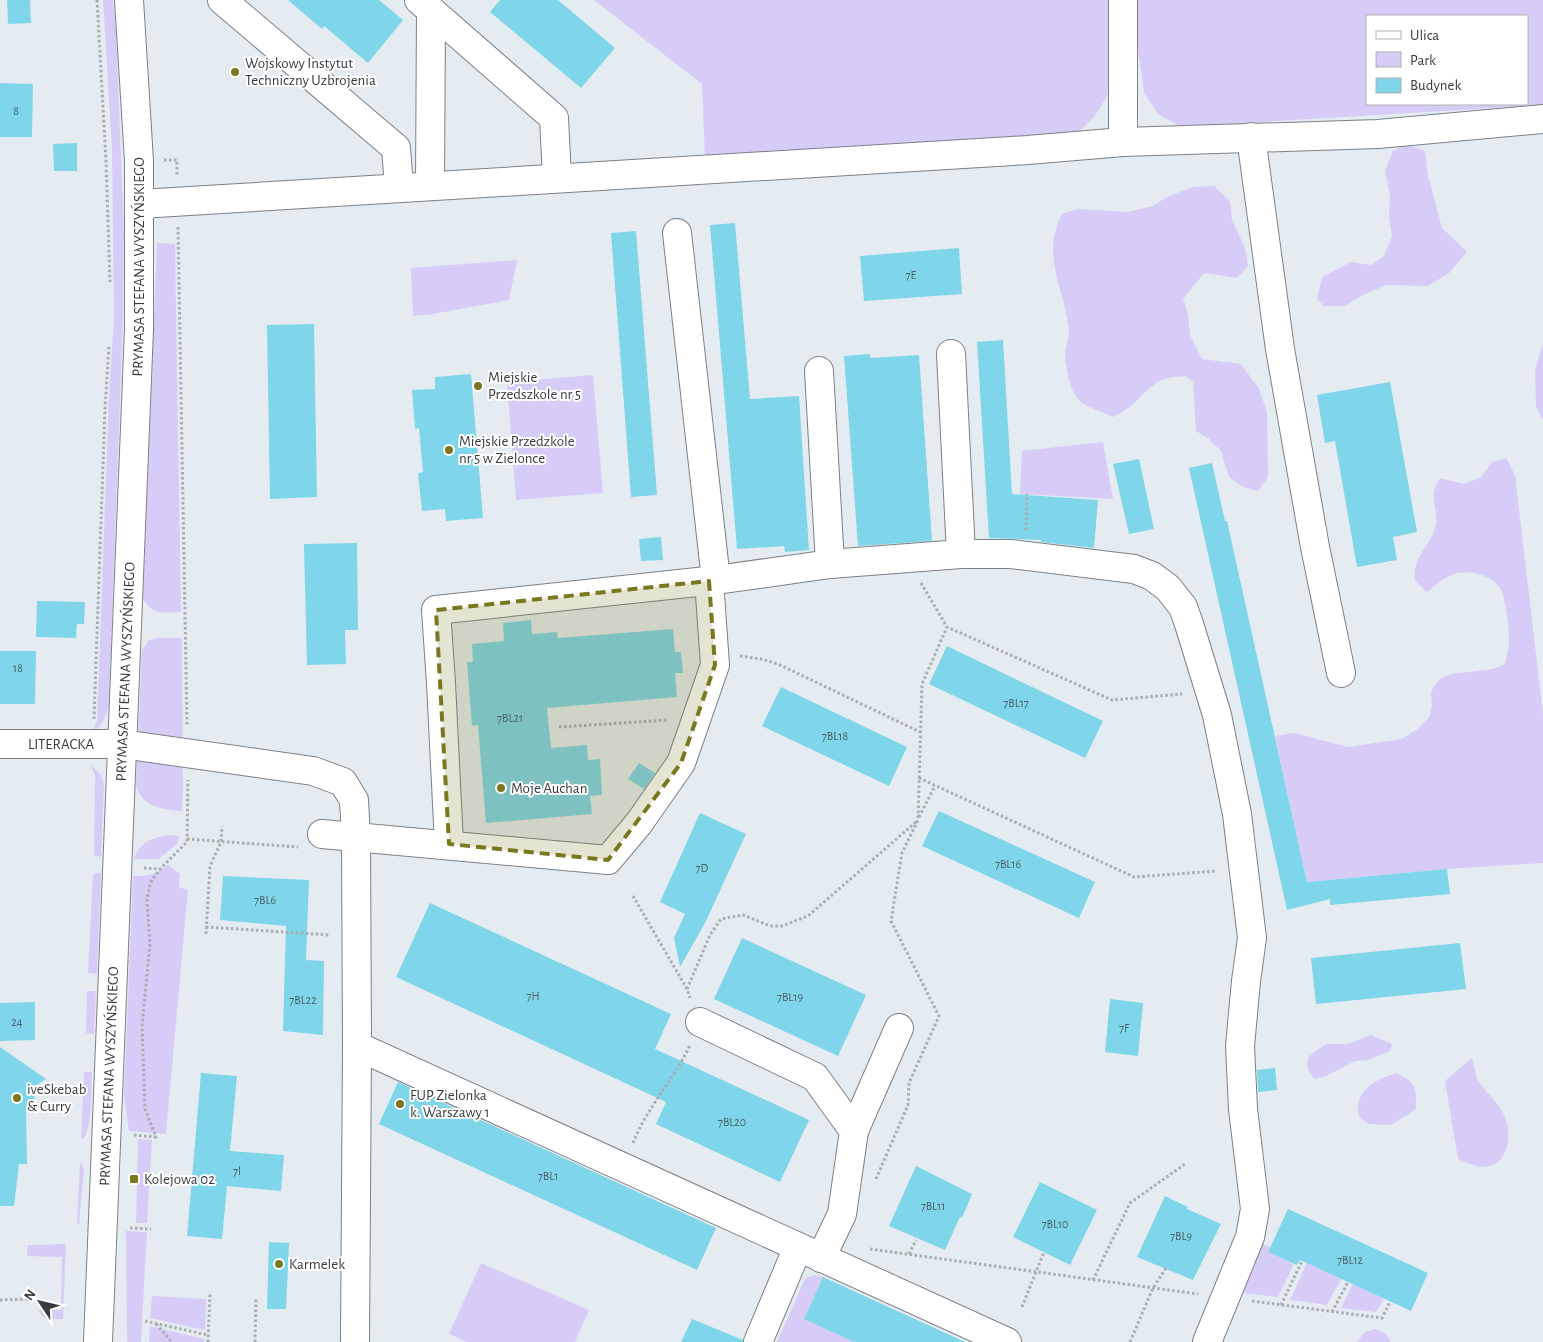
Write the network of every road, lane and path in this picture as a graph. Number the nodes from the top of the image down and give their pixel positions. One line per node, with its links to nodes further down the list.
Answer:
1 (97, 0): 15 (path)
2 (129, 0): 13 (street, PRYMASA STEFANA WYSZYŃSKIEGO)
3 (222, 0): 11 (street)
4 (1123, 0): 8 (street)
5 (425, 5): 9 (street); 10 (street)
6 (1541, 126): 7 (street)
7 (1251, 137): 8 (street); 27 (street)
8 (1123, 142): 9 (street)
9 (557, 178): 10 (street)
10 (430, 185): 11 (street)
11 (399, 187): 12 (street)
12 (177, 201): 13 (street); 31 (path)
13 (140, 204): 35 (street, PRYMASA STEFANA WYSZYŃSKIEGO)
14 (677, 233): 24 (street)
15 (110, 284)
16 (109, 341): 30 (path)
17 (951, 354): 20 (street)
18 (819, 372): 23 (street)
19 (1027, 494): 21 (path)
20 (961, 554): 21 (street); 22 (street)
21 (1025, 556): 28 (street)
22 (906, 558): 23 (street); 25 (path)
23 (830, 564): 24 (street)
24 (713, 581): 26 (street); 45 (street)
25 (947, 627): 28 (path); 33 (path)
26 (714, 658): 33 (path); 45 (street)
27 (1341, 672)
28 (1210, 692): 48 (street)
29 (669, 720): 32 (path)
30 (92, 725)
31 (187, 727)
32 (559, 727)
33 (920, 732): 37 (path)
34 (0, 744): 35 (street, LITERACKA)
35 (122, 744): 41 (street, LITERACKA); 86 (street, PRYMASA STEFANA WYSZYŃSKIEGO)
36 (188, 775): 42 (path)
37 (919, 778): 38 (path); 39 (path)
38 (935, 786): 39 (path); 48 (path)
39 (918, 820): 49 (path); 60 (path)
40 (222, 826): 44 (path)
41 (356, 837): 43 (street); 45 (street); 52 (street, LITERACKA)
42 (187, 839): 44 (path); 47 (path)
43 (311, 841): 44 (path)
44 (221, 842): 50 (path)
45 (449, 844)
46 (142, 868): 47 (path)
47 (160, 869): 57 (path)
48 (1244, 869): 76 (street)
49 (633, 896)
50 (206, 927): 51 (path); 52 (path)
51 (206, 934)
52 (356, 936): 55 (street, LITERACKA)
53 (700, 1022): 56 (street); 59 (path)
54 (899, 1028): 56 (street)
55 (357, 1046): 59 (street); 90 (street, LITERACKA)
56 (854, 1131): 66 (street)
57 (134, 1135)
58 (1186, 1164): 71 (path)
59 (623, 1167): 66 (street)
60 (874, 1184)
61 (130, 1228): 62 (path)
62 (151, 1229)
63 (916, 1240): 67 (path)
64 (865, 1248): 67 (path)
65 (1044, 1252): 70 (path)
66 (809, 1253): 91 (street); 92 (street)
67 (909, 1254): 70 (path)
68 (1302, 1261): 80 (path)
69 (1166, 1268): 73 (path)
70 (1035, 1272): 71 (path); 81 (path)
71 (1094, 1280): 73 (path)
72 (1348, 1282): 82 (path)
73 (1153, 1288): 76 (path); 93 (path)
74 (210, 1294): 85 (path)
75 (256, 1297): 89 (path)
76 (1224, 1298): 80 (path); 94 (street)
77 (28, 1299): 78 (path)
78 (0, 1300)
79 (1390, 1302): 82 (path)
80 (1282, 1305): 82 (path)
81 (1022, 1307)
82 (1332, 1312)
83 (145, 1321): 84 (path)
84 (155, 1323): 85 (path); 87 (path)
85 (208, 1336): 88 (path)
86 (98, 1342)
87 (172, 1342)
88 (208, 1342)
89 (255, 1342)
90 (355, 1342)
91 (758, 1342)
92 (1007, 1342)
93 (1130, 1342)
94 (1207, 1342)

